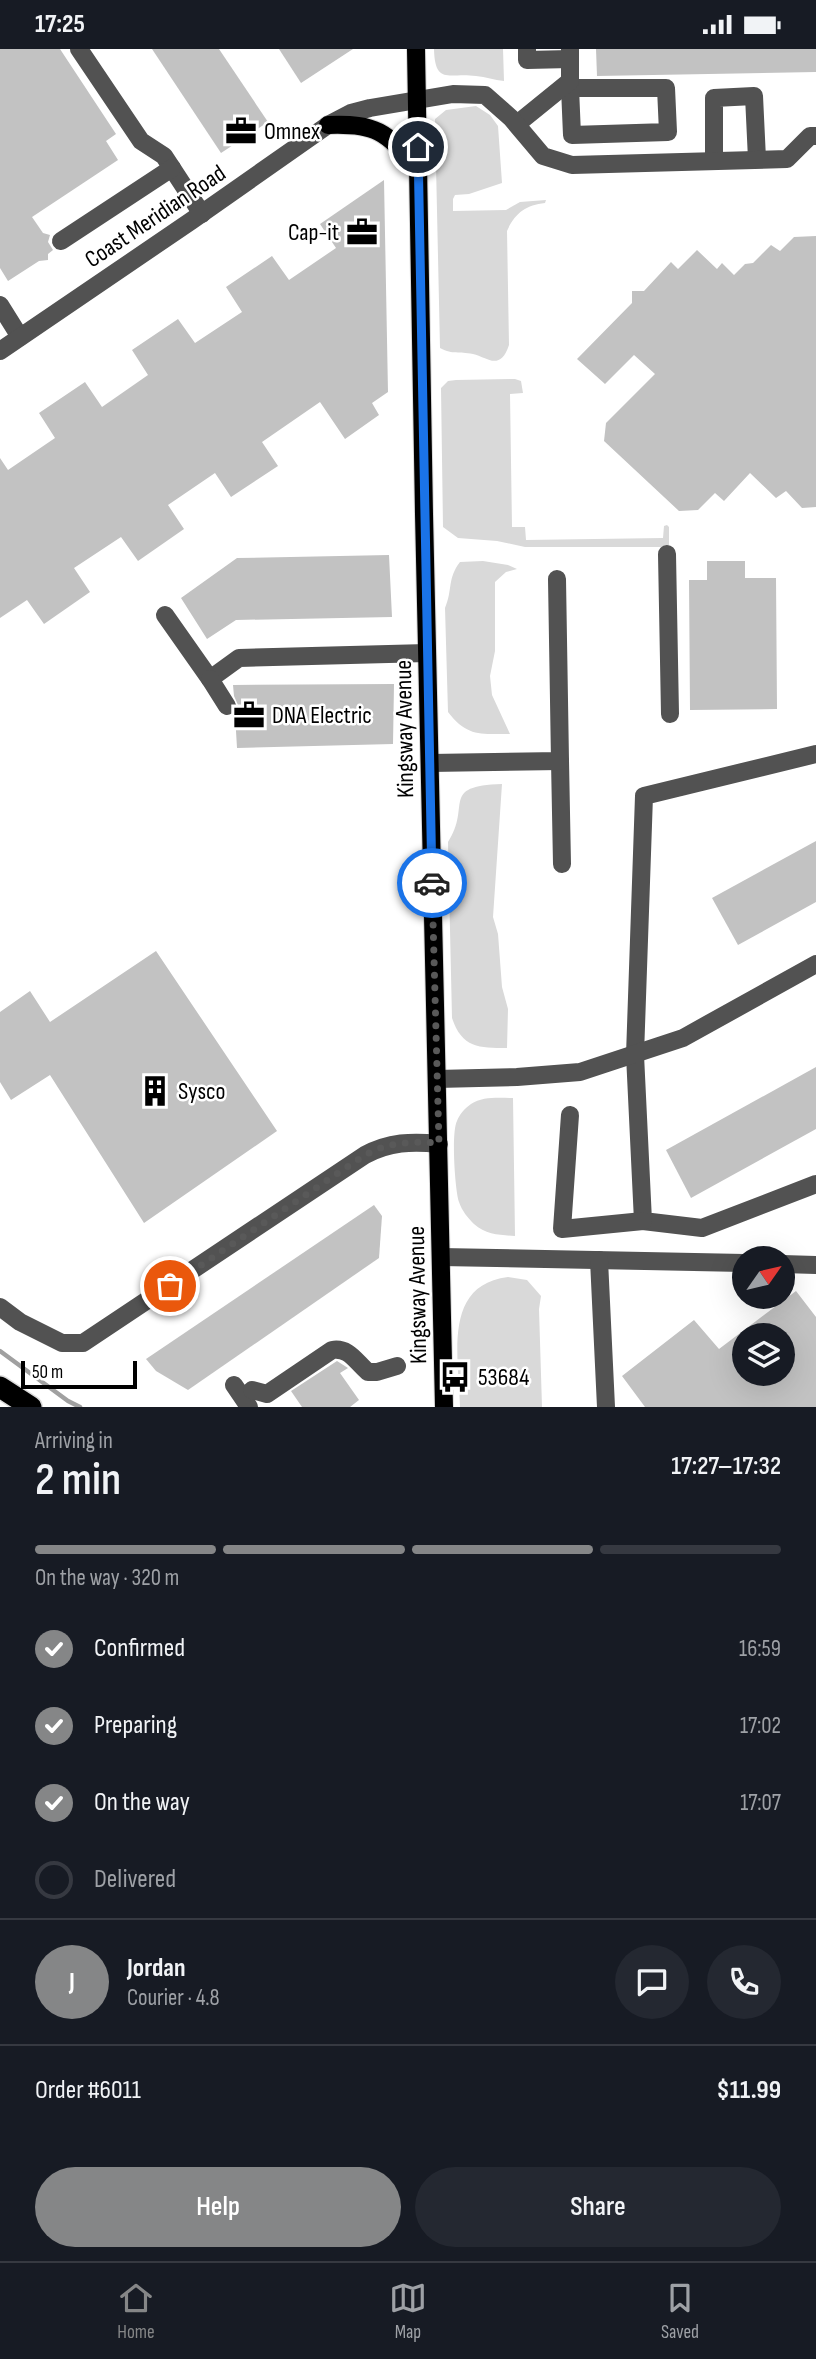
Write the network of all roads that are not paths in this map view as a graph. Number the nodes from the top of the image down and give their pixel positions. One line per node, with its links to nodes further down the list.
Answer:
1 (79, 49): 12 (street)
2 (416, 49): 6 (main road, Kingsway Avenue)
3 (527, 49): 4 (street)
4 (570, 54): 5 (street)
5 (570, 84): 5 (street); 7 (street)
6 (417, 101): 7 (street, Coast Meridian Road); 8 (street, Coast Meridian Road); 13 (main road, Kingsway Avenue)
7 (517, 124): 11 (street, Coast Meridian Road)
8 (328, 125): 13 (main road); 14 (street, Coast Meridian Road)
9 (816, 136): 10 (street, Coast Meridian Road)
10 (757, 159): 11 (street, Coast Meridian Road); 11 (street)
11 (714, 161)
12 (172, 168): 14 (street); 15 (street)
13 (419, 169): 22 (main road, Kingsway Avenue)
14 (202, 214): 17 (street, Coast Meridian Road)
15 (61, 241)
16 (0, 305): 17 (street)
17 (20, 337): 18 (street, Coast Meridian Road)
18 (0, 351)
19 (667, 554): 25 (street)
20 (557, 579): 27 (street)
21 (165, 615): 23 (street)
22 (427, 653): 23 (street); 28 (main road, Kingsway Avenue)
23 (209, 679): 24 (street)
24 (227, 706)
25 (670, 714)
26 (816, 754): 31 (street)
27 (560, 761): 28 (street); 29 (street)
28 (430, 763): 32 (main road, Kingsway Avenue)
29 (562, 864)
30 (816, 964): 31 (street)
31 (635, 1055): 32 (street); 36 (street)
32 (437, 1079): 34 (main road, Kingsway Avenue)
33 (570, 1115): 36 (street)
34 (439, 1143): 37 (main road, Kingsway Avenue); 42 (street)
35 (816, 1185): 36 (street)
36 (643, 1221)
37 (441, 1257): 38 (street); 48 (main road, Kingsway Avenue)
38 (599, 1260): 39 (street); 49 (street)
39 (732, 1263)
40 (795, 1264): 41 (street)
41 (816, 1265)
42 (0, 1307)
43 (397, 1366): 46 (street)
44 (234, 1385): 46 (street)
45 (0, 1387): 47 (highway)
46 (251, 1399)
47 (31, 1407)
48 (444, 1407)
49 (606, 1407)

